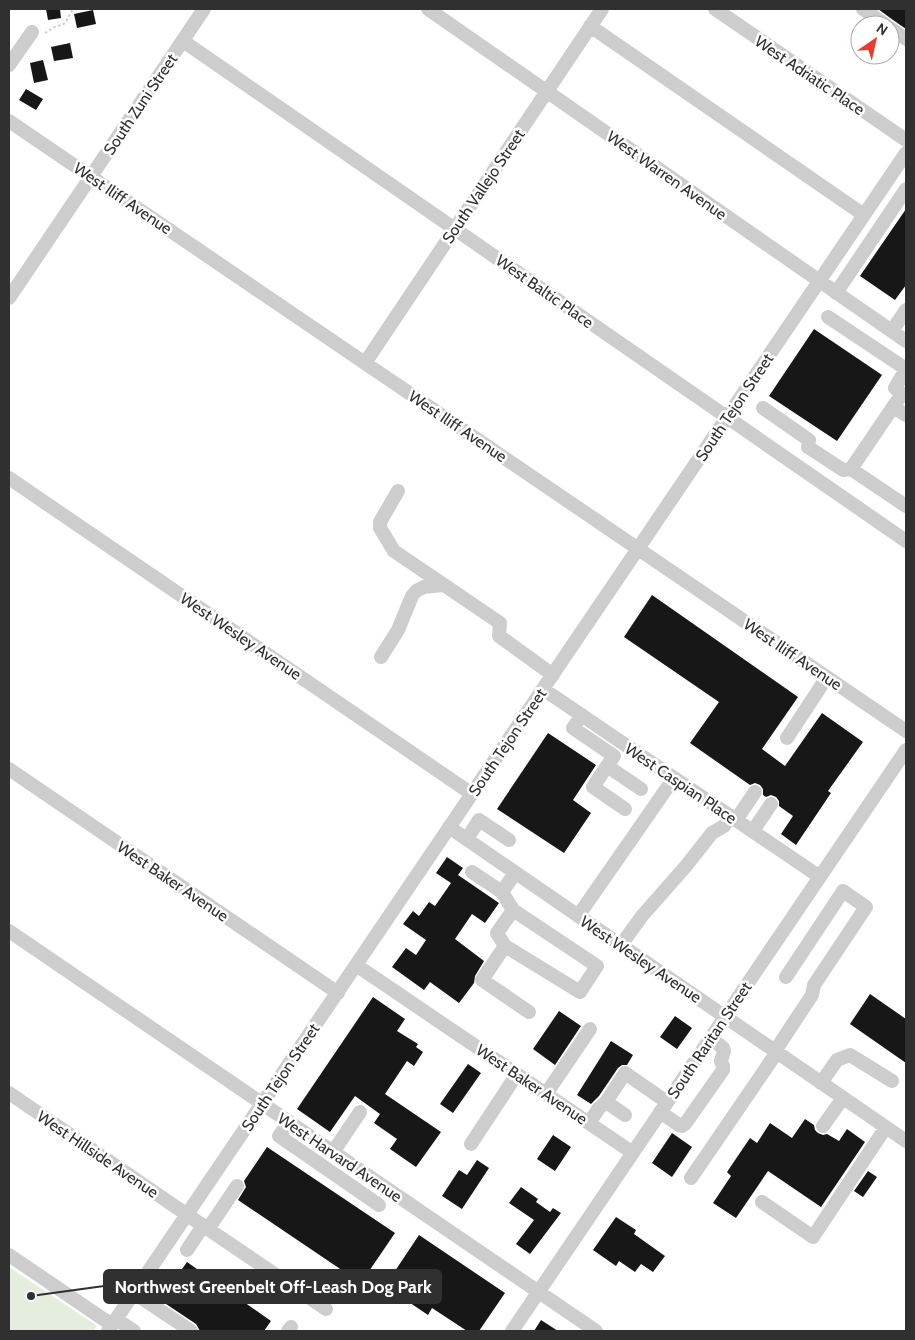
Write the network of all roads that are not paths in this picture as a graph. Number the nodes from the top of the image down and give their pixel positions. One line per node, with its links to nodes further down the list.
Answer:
1 (204, 9): 7 (street, South Zuni Street)
2 (428, 9): 9 (street, West Warren Avenue)
3 (602, 9): 5 (street, South Vallejo Street)
4 (715, 9): 11 (street, West Adriatic Place)
5 (590, 26): 9 (street, South Vallejo Street); 15 (street)
6 (32, 32): 8 (street)
7 (183, 41): 13 (street, South Zuni Street); 16 (street, West Baltic Place)
8 (9, 65)
9 (546, 92): 16 (street, South Vallejo Street); 17 (street, West Warren Avenue)
10 (9, 121): 13 (street, West Iliff Avenue)
11 (906, 140)
12 (904, 162): 15 (street, South Tejon Street)
13 (91, 177): 19 (street, South Zuni Street); 24 (street, West Iliff Avenue)
14 (906, 189): 18 (street)
15 (864, 214): 17 (street, South Tejon Street)
16 (455, 229): 24 (street, South Vallejo Street); 29 (street, West Baltic Place)
17 (819, 281): 18 (street, West Warren Avenue); 29 (street, South Tejon Street)
18 (836, 293): 22 (street, West Warren Avenue)
19 (9, 298)
20 (906, 310): 22 (street)
21 (828, 317): 25 (street)
22 (892, 331): 23 (street, West Warren Avenue)
23 (906, 342)
24 (365, 363): 35 (street, West Iliff Avenue)
25 (904, 395): 26 (street)
26 (894, 407): 28 (street); 30 (street)
27 (763, 408): 30 (street)
28 (906, 415)
29 (727, 417): 34 (street, West Baltic Place); 35 (street, South Tejon Street)
30 (851, 469): 33 (street)
31 (9, 478): 51 (street, West Wesley Avenue)
32 (398, 491): 36 (street)
33 (906, 506)
34 (906, 541)
35 (638, 549): 38 (street, South Tejon Street); 39 (street, West Iliff Avenue)
36 (443, 585): 37 (street); 38 (street)
37 (381, 657)
38 (553, 675): 40 (street, South Tejon Street)
39 (827, 677): 42 (street, West Iliff Avenue); 43 (street)
40 (543, 689): 41 (street, West Caspian Place); 51 (street, South Tejon Street)
41 (582, 715): 44 (street, West Caspian Place); 46 (street)
42 (906, 731)
43 (787, 738)
44 (622, 743): 46 (street); 48 (street, West Caspian Place)
45 (906, 750): 61 (street, South Raritan Street)
46 (610, 761): 49 (street); 53 (street)
47 (9, 769): 70 (street, West Baker Avenue)
48 (674, 778): 54 (street, West Caspian Place); 64 (street)
49 (641, 789)
50 (755, 792): 54 (street)
51 (472, 794): 55 (street, South Tejon Street)
52 (771, 804): 56 (street)
53 (625, 809)
54 (733, 818): 56 (street, West Caspian Place); 67 (street)
55 (449, 828): 57 (street, West Wesley Avenue); 68 (street, South Tejon Street)
56 (753, 831): 61 (street, West Caspian Place)
57 (466, 839): 58 (street); 60 (street, West Wesley Avenue)
58 (509, 840)
59 (472, 872): 62 (street)
60 (515, 873): 62 (street); 64 (street, West Wesley Avenue)
61 (820, 877): 72 (street, South Raritan Street)
62 (502, 892): 63 (street)
63 (513, 910): 66 (street); 66 (street)
64 (578, 916): 67 (street, West Wesley Avenue)
65 (9, 931): 83 (street, West Harvard Avenue)
66 (505, 946): 71 (street)
67 (621, 946): 72 (street, West Wesley Avenue)
68 (356, 965): 70 (street, South Tejon Street); 76 (street, West Baker Avenue)
69 (786, 977): 75 (street)
70 (338, 992): 83 (street, South Tejon Street)
71 (529, 1012)
72 (725, 1017): 74 (street, South Raritan Street); 75 (street, West Wesley Avenue)
73 (590, 1029): 80 (street)
74 (711, 1038): 84 (street, South Raritan Street); 84 (street)
75 (776, 1052): 78 (street, West Wesley Avenue); 96 (street)
76 (517, 1074): 80 (street, West Baker Avenue); 92 (street)
77 (892, 1081): 78 (street)
78 (821, 1083): 81 (street, West Wesley Avenue)
79 (9, 1092): 101 (street, West Hillside Avenue)
80 (546, 1094): 88 (street, West Baker Avenue)
81 (843, 1098): 89 (street); 90 (street, West Wesley Avenue)
82 (606, 1102): 84 (street); 86 (street); 88 (street)
83 (262, 1104): 87 (street, West Harvard Avenue); 101 (street, South Tejon Street)
84 (664, 1107): 94 (street, South Raritan Street)
85 (360, 1112): 93 (street)
86 (625, 1115)
87 (289, 1122): 93 (street, West Harvard Avenue); 97 (street)
88 (589, 1123): 94 (street, West Baker Avenue)
89 (823, 1126)
90 (886, 1127): 91 (street, West Wesley Avenue); 99 (street)
91 (906, 1141)
92 (471, 1144)
93 (332, 1152): 95 (street, West Harvard Avenue)
94 (633, 1153): 105 (street, South Raritan Street)
95 (360, 1170): 97 (street); 105 (street, West Harvard Avenue)
96 (691, 1178)
97 (350, 1185): 100 (street)
98 (237, 1186): 102 (street)
99 (762, 1202)
100 (380, 1205)
101 (187, 1215): 102 (street, West Hillside Avenue); 106 (street, South Tejon Street)
102 (206, 1227): 103 (street); 107 (street, West Hillside Avenue)
103 (187, 1250)
104 (9, 1254): 108 (street)
105 (539, 1292): 111 (street, South Raritan Street); 112 (street, West Harvard Avenue)
106 (134, 1293): 108 (street, South Tejon Street); 110 (street)
107 (326, 1309)
108 (112, 1325): 109 (street)
109 (134, 1331)
110 (190, 1331)
111 (512, 1331)
112 (596, 1331)

